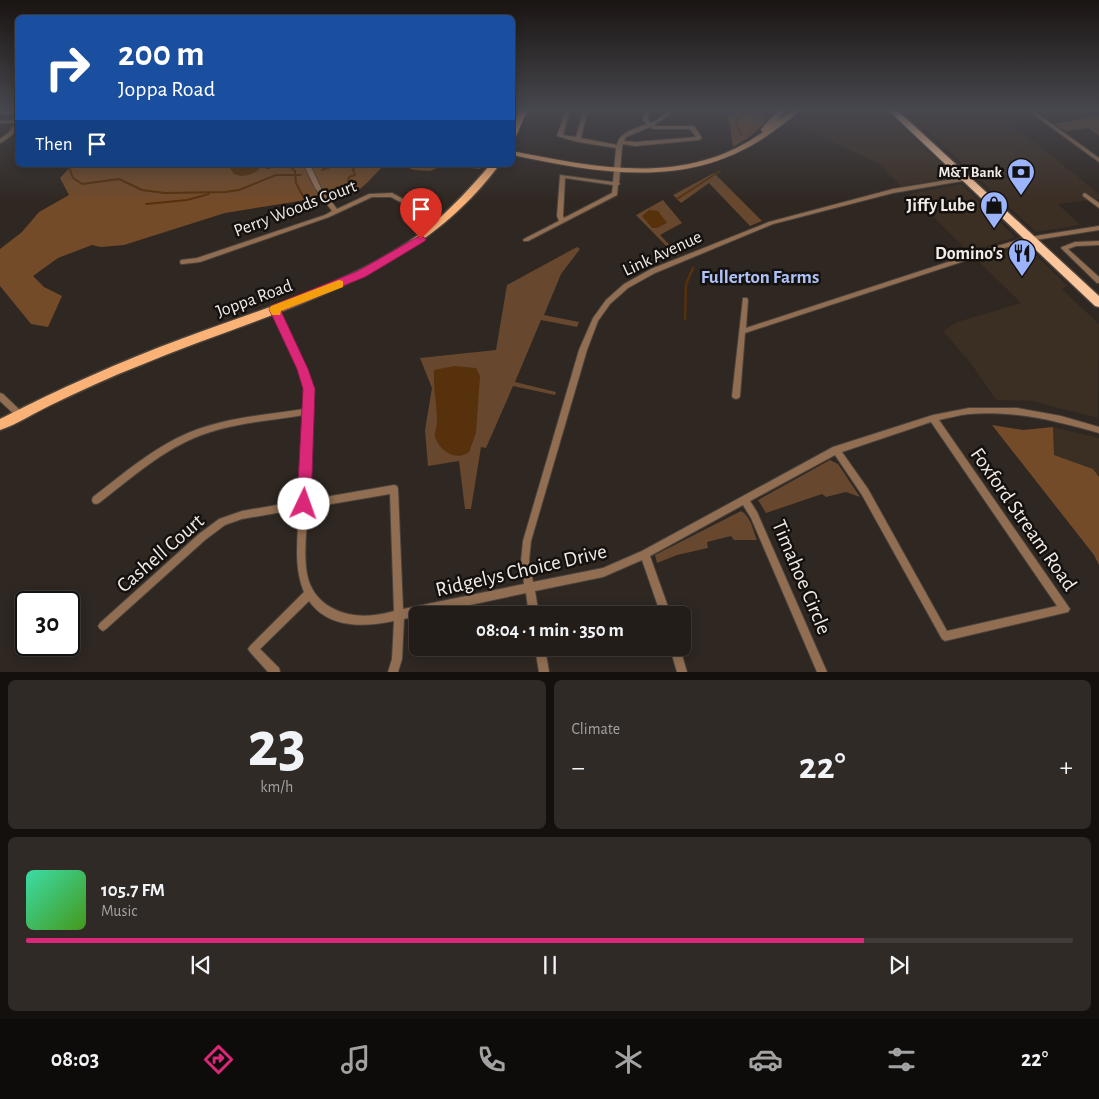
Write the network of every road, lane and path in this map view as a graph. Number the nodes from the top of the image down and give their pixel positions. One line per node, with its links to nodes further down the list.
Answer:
1 (582, 140): 7 (street)
2 (623, 140): 7 (street)
3 (673, 140): 7 (street)
4 (754, 140): 12 (main road)
5 (925, 140): 13 (highway)
6 (1072, 140): 9 (street)
7 (620, 144): 12 (street)
8 (515, 154): 12 (main road)
9 (1099, 160)
10 (308, 167): 17 (street)
11 (493, 167): 19 (main road, Joppa Road)
12 (617, 171): 14 (street)
13 (966, 179): 21 (highway); 42 (street, Link Avenue)
14 (617, 184): 18 (street); 18 (street)
15 (1085, 195): 16 (street)
16 (1099, 206)
17 (336, 212): 19 (street, Perry Woods Court); 24 (street, Perry Woods Court)
18 (562, 221): 22 (street)
19 (442, 222): 28 (main road, Joppa Road)
20 (1099, 228): 21 (street)
21 (1029, 239): 27 (highway); 29 (street)
22 (526, 240)
23 (1099, 243): 25 (street)
24 (183, 262)
25 (1099, 281)
26 (745, 300): 29 (street)
27 (1099, 303)
28 (274, 309): 32 (street); 33 (main road, Joppa Road)
29 (743, 330): 31 (street)
30 (0, 396): 33 (street)
31 (736, 396)
32 (309, 411): 38 (street); 40 (street)
33 (20, 415): 35 (main road, Joppa Road)
34 (933, 418): 36 (street, Ridgelys Choice Drive); 37 (street, Ridgelys Choice Drive); 37 (street, Foxford Stream Road)
35 (0, 425)
36 (1099, 430)
37 (836, 450): 39 (street, Ridgelys Choice Drive)
38 (96, 500)
39 (744, 500): 41 (street, Ridgelys Choice Drive); 54 (street, Timahoe Circle)
40 (304, 504): 43 (street); 46 (street, Cashell Court); 47 (street, Cashell Court)
41 (645, 554): 42 (street, Ridgelys Choice Drive); 45 (street)
42 (529, 588): 44 (street, Link Avenue); 46 (street, Ridgelys Choice Drive)
43 (309, 594): 46 (street, Ridgelys Choice Drive); 50 (street)
44 (532, 606)
45 (663, 606)
46 (399, 615): 51 (street)
47 (103, 626)
48 (541, 656): 52 (street)
49 (677, 656): 53 (street)
50 (275, 672)
51 (393, 672)
52 (544, 672)
53 (682, 672)
54 (822, 672)

